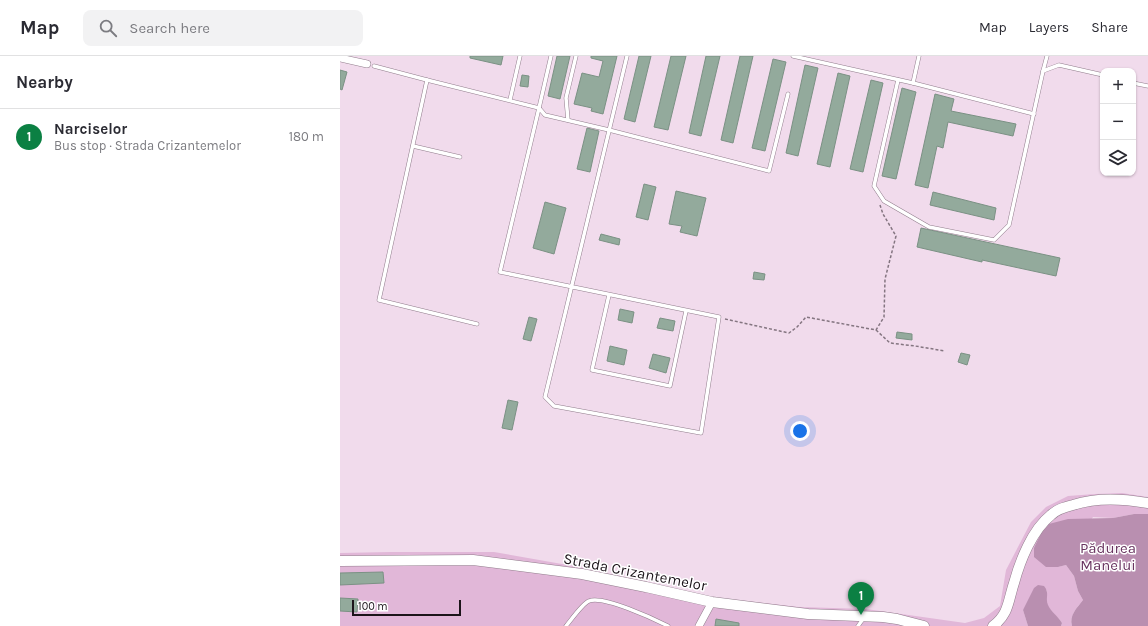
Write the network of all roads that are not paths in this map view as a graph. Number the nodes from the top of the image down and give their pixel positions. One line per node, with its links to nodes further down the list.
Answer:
1 (520, 56): 18 (lane)
2 (551, 56): 19 (lane)
3 (576, 56): 21 (lane)
4 (627, 56): 22 (lane)
5 (794, 56): 13 (lane)
6 (919, 56): 14 (lane)
7 (1047, 56): 10 (lane)
8 (340, 58): 9 (street)
9 (371, 65): 12 (lane)
10 (1043, 71): 11 (lane); 20 (lane)
11 (1100, 74)
12 (427, 80): 18 (lane); 23 (lane)
13 (898, 80): 14 (lane); 20 (lane)
14 (913, 83): 20 (lane)
15 (1136, 84): 16 (lane)
16 (1148, 86)
17 (788, 94): 22 (lane)
18 (510, 100): 19 (lane)
19 (539, 108): 21 (lane); 25 (lane)
20 (1034, 114)
21 (568, 120): 22 (lane)
22 (609, 130): 25 (lane)
23 (413, 146): 24 (lane); 28 (lane)
24 (460, 157)
25 (572, 287): 26 (lane); 27 (lane)
26 (609, 295): 27 (lane); 27 (lane)
27 (686, 311)
28 (477, 324)
29 (1148, 503): 38 (street)
30 (340, 561): 31 (street, Strada Crizantemelor)
31 (712, 602): 32 (street, Strada Crizantemelor); 35 (street)
32 (864, 617): 36 (lane); 37 (street, Strada Crizantemelor)
33 (566, 626): 34 (lane)
34 (668, 626)
35 (699, 626)
36 (858, 626)
37 (924, 626)
38 (993, 626)

